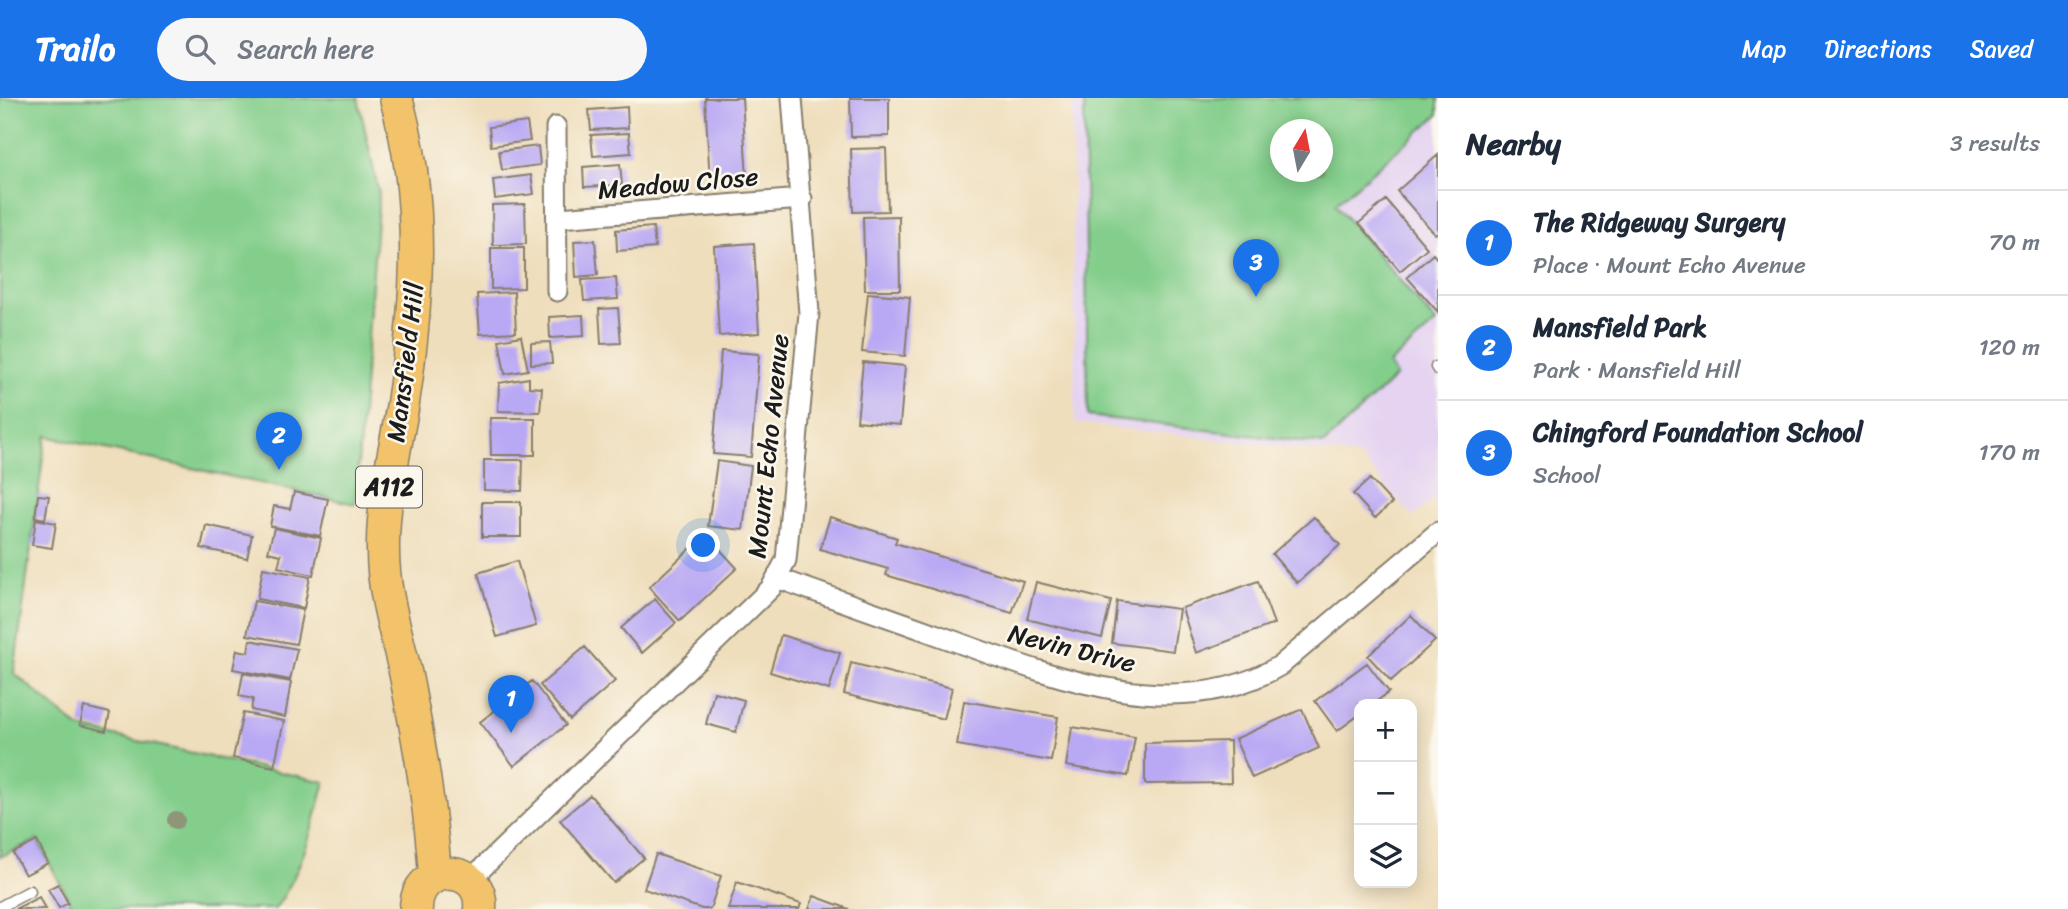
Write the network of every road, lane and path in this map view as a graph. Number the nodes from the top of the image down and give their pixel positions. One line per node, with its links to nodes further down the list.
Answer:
1 (396, 98): 9 (main road, Mansfield Hill / A112)
2 (792, 98): 4 (street, Mount Echo Avenue)
3 (556, 127): 5 (street, Meadow Close)
4 (802, 199): 5 (street, Meadow Close); 8 (street, Mount Echo Avenue)
5 (559, 218): 6 (street, Meadow Close)
6 (558, 291)
7 (1438, 531): 8 (street, Nevin Drive)
8 (777, 578): 11 (street, Mount Echo Avenue)
9 (435, 876): 11 (main road); 13 (main road)
10 (30, 891): 12 (lane)
11 (475, 895)
12 (0, 907)
13 (416, 909)

